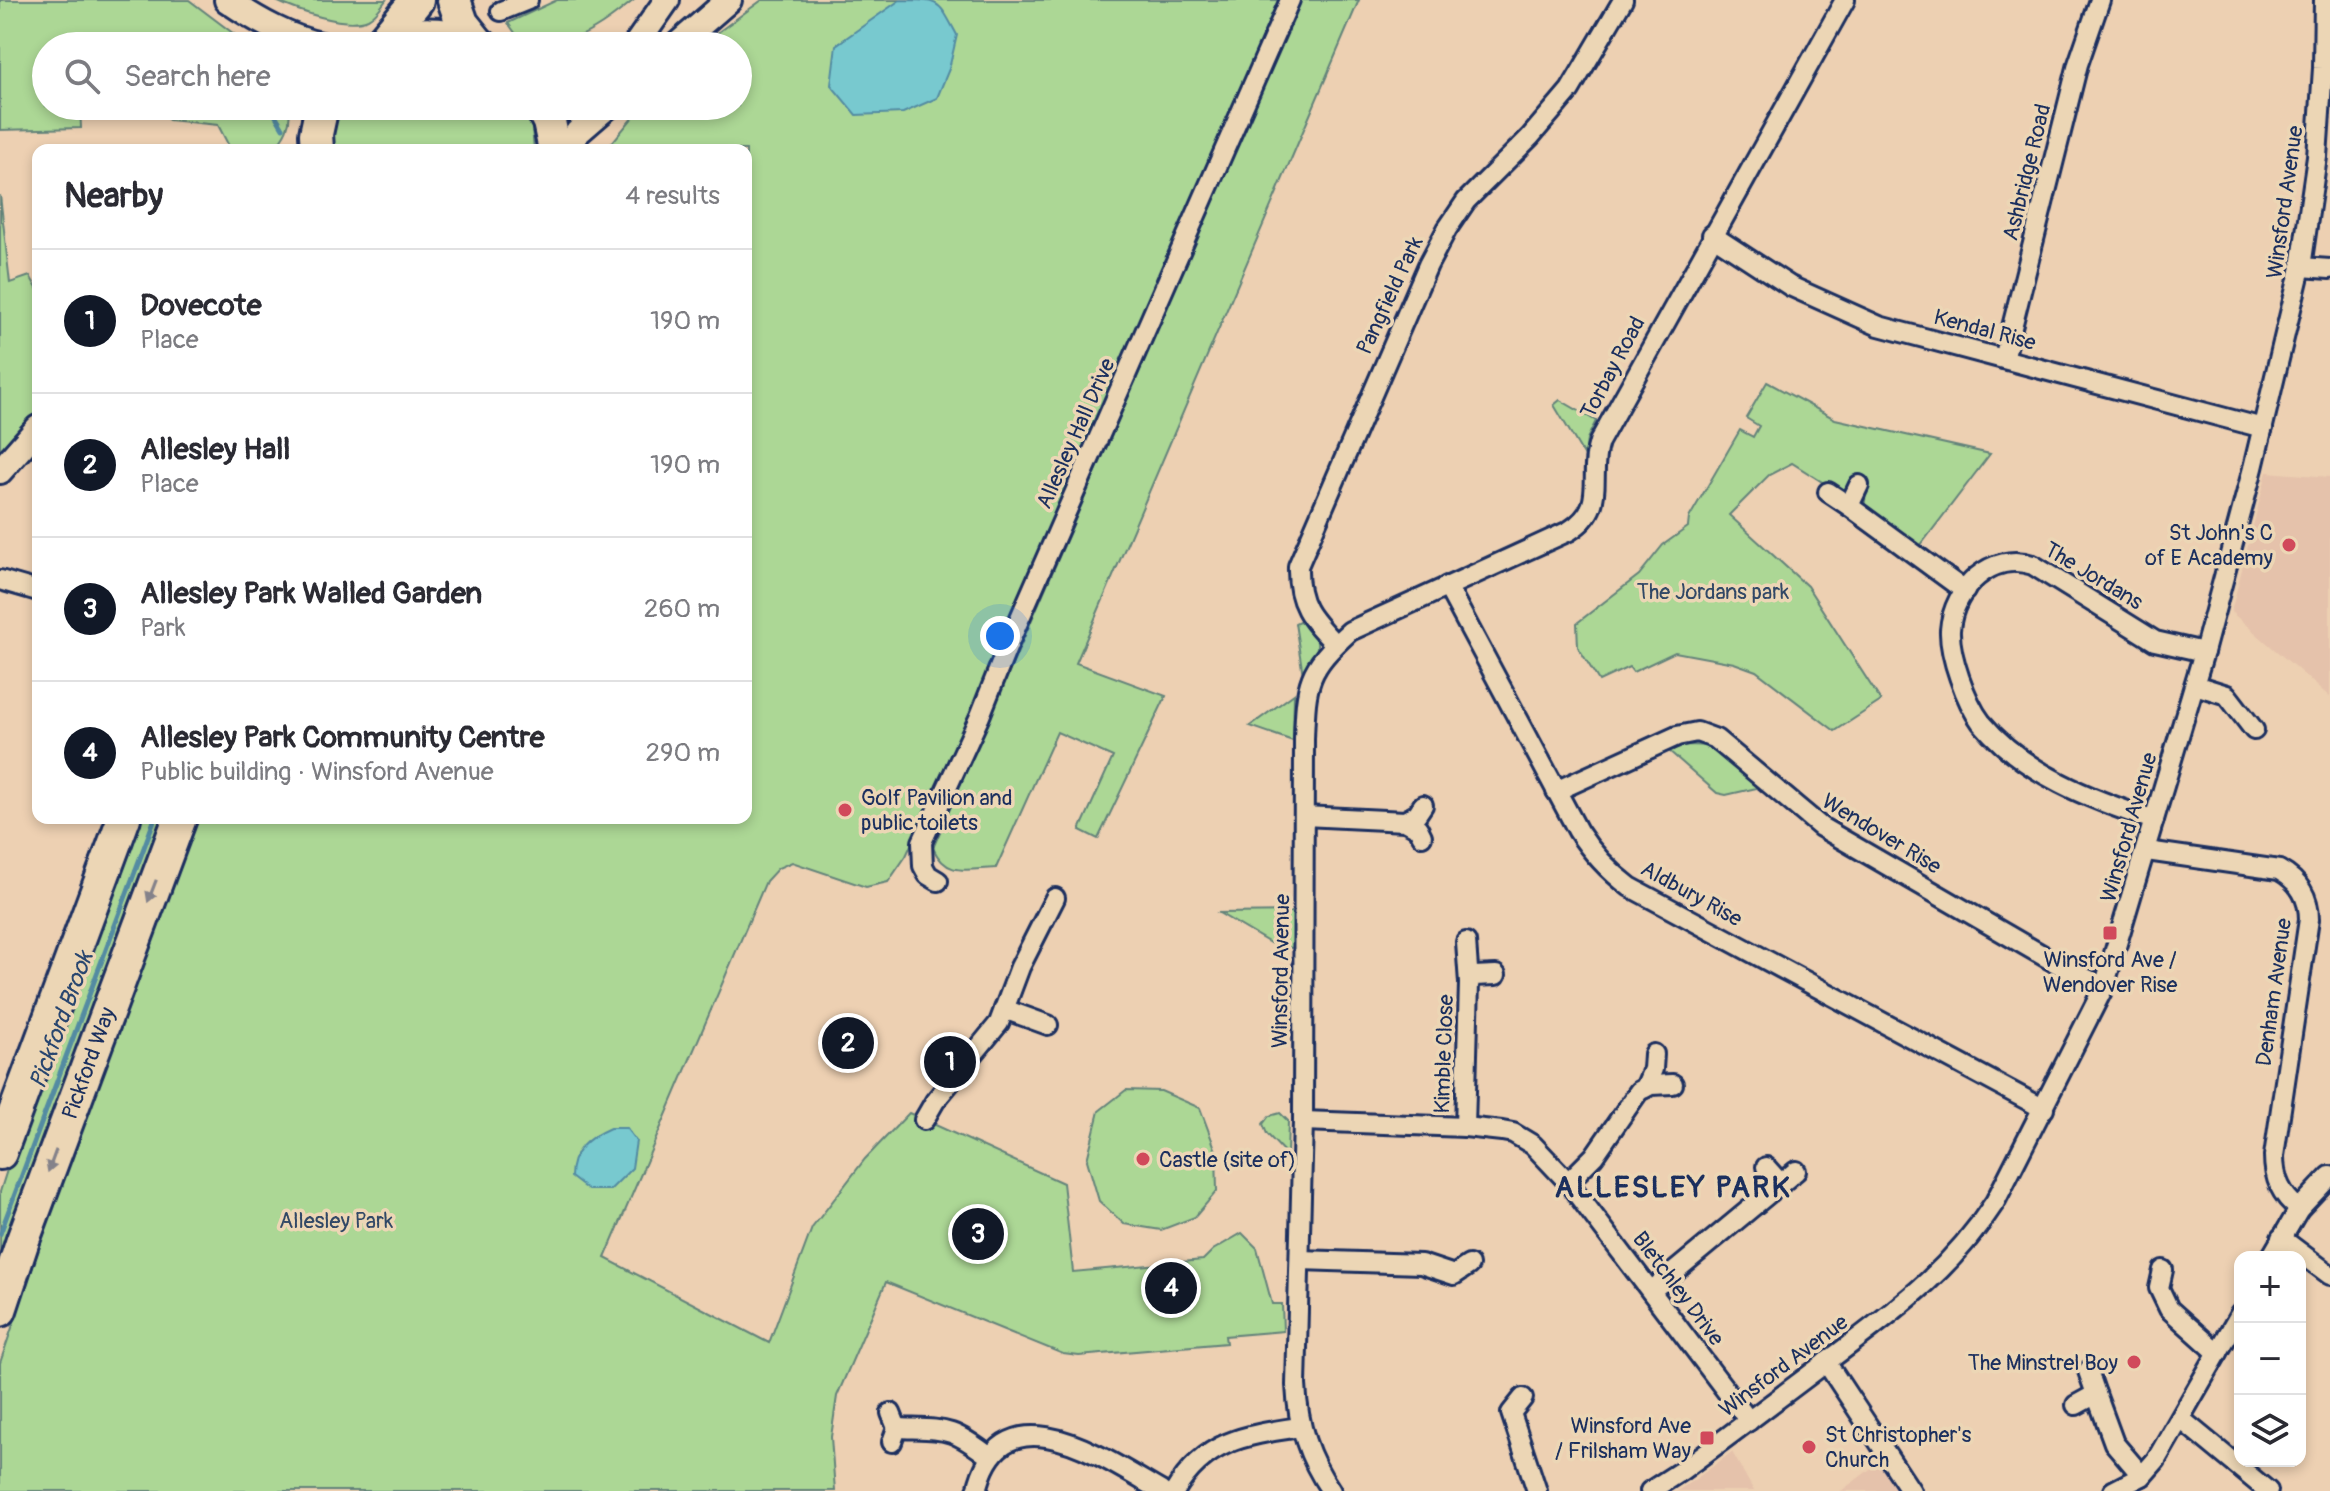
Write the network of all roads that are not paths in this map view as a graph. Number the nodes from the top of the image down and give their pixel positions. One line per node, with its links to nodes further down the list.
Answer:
1 (227, 0): 13 (main road)
2 (417, 0): 16 (highway)
3 (454, 0): 17 (highway)
4 (528, 0): 12 (street)
5 (667, 0): 18 (main road)
6 (729, 0): 19 (main road)
7 (1290, 0): 51 (street, Allesley Hall Drive)
8 (1623, 0): 38 (street, Pangfield Park)
9 (1845, 0): 24 (street, Torbay Road)
10 (2100, 0): 27 (street, Ashbridge Road)
11 (2324, 0): 25 (street, Winsford Avenue)
12 (501, 11)
13 (261, 23): 14 (main road); 15 (main road)
14 (269, 32)
15 (283, 32)
16 (389, 32)
17 (469, 32)
18 (645, 32)
19 (691, 32)
20 (548, 120): 22 (highway)
21 (592, 120): 23 (main road)
22 (554, 144)
23 (571, 144)
24 (1712, 235): 27 (street, Kendal Rise); 35 (street, Torbay Road)
25 (2301, 267): 26 (street); 28 (street, Winsford Avenue)
26 (2330, 269)
27 (2004, 359): 28 (street, Kendal Rise)
28 (2263, 428): 39 (street, Winsford Avenue)
29 (32, 435): 30 (main road)
30 (0, 471)
31 (1859, 485): 33 (street)
32 (1828, 492): 33 (street)
33 (1849, 506): 37 (street)
34 (0, 580): 36 (street)
35 (1447, 586): 38 (street, Torbay Road); 42 (street, Aldbury Rise)
36 (32, 589)
37 (1965, 591): 39 (street, The Jordans); 45 (street, The Jordans)
38 (1335, 644): 44 (street, Winsford Avenue)
39 (2204, 652): 40 (street, Winsford Avenue)
40 (2195, 685): 41 (street); 45 (street, Winsford Avenue)
41 (2254, 730)
42 (1556, 791): 56 (street, Wendover Rise); 62 (street, Aldbury Rise)
43 (1423, 805): 46 (street)
44 (1304, 816): 46 (street); 64 (street, Winsford Avenue)
45 (2154, 820): 50 (street, Winsford Avenue)
46 (1405, 821): 49 (street)
47 (122, 824): 66 (highway)
48 (178, 824): 80 (highway, Pickford Way, one-way to 80)
49 (1422, 836)
50 (2147, 851): 56 (street, Winsford Avenue); 72 (street, Denham Avenue)
51 (938, 881)
52 (1055, 898): 57 (street)
53 (1466, 942): 55 (street, Kimble Close)
54 (1496, 975): 55 (street, Kimble Close)
55 (1469, 983): 65 (street, Kimble Close)
56 (2104, 987): 62 (street, Winsford Avenue)
57 (1004, 1009): 58 (street); 63 (street)
58 (1048, 1025)
59 (1654, 1054): 61 (street)
60 (1673, 1084): 61 (street)
61 (1645, 1088): 70 (street)
62 (2044, 1109): 83 (street, Winsford Avenue)
63 (924, 1120)
64 (1303, 1121): 65 (street, Bletchley Drive); 75 (street, Winsford Avenue)
65 (1465, 1127): 70 (street, Bletchley Drive)
66 (0, 1153)
67 (1766, 1167): 71 (street)
68 (1796, 1171): 71 (street)
69 (2330, 1176): 72 (street)
70 (1568, 1182): 79 (street, Bletchley Drive)
71 (1781, 1184): 79 (street)
72 (2299, 1209): 73 (street)
73 (2281, 1238): 74 (street); 76 (street)
74 (2274, 1251)
75 (1300, 1260): 77 (street); 92 (street, Winsford Avenue)
76 (2330, 1275)
77 (1459, 1278)
78 (2140, 1288): 82 (street)
79 (1651, 1291): 91 (street, Bletchley Drive)
80 (0, 1310)
81 (2235, 1323): 82 (street)
82 (2218, 1353): 90 (street)
83 (1826, 1362): 91 (street, Winsford Avenue); 102 (street)
84 (2088, 1371): 85 (street)
85 (2096, 1394): 87 (street); 95 (street)
86 (1523, 1398): 89 (street)
87 (2076, 1405)
88 (1491, 1410): 89 (street)
89 (1511, 1413): 100 (street)
90 (2182, 1420): 95 (street); 104 (street)
91 (1749, 1421): 101 (street, Winsford Avenue)
92 (1300, 1427): 98 (street); 99 (street, Winsford Avenue)
93 (893, 1428): 94 (street)
94 (990, 1457): 96 (street); 97 (street)
95 (2142, 1476): 103 (street)
96 (977, 1491)
97 (1161, 1491)
98 (1175, 1491)
99 (1331, 1491)
100 (1537, 1491)
101 (1650, 1491)
102 (1911, 1491)
103 (2113, 1491)
104 (2268, 1491)

